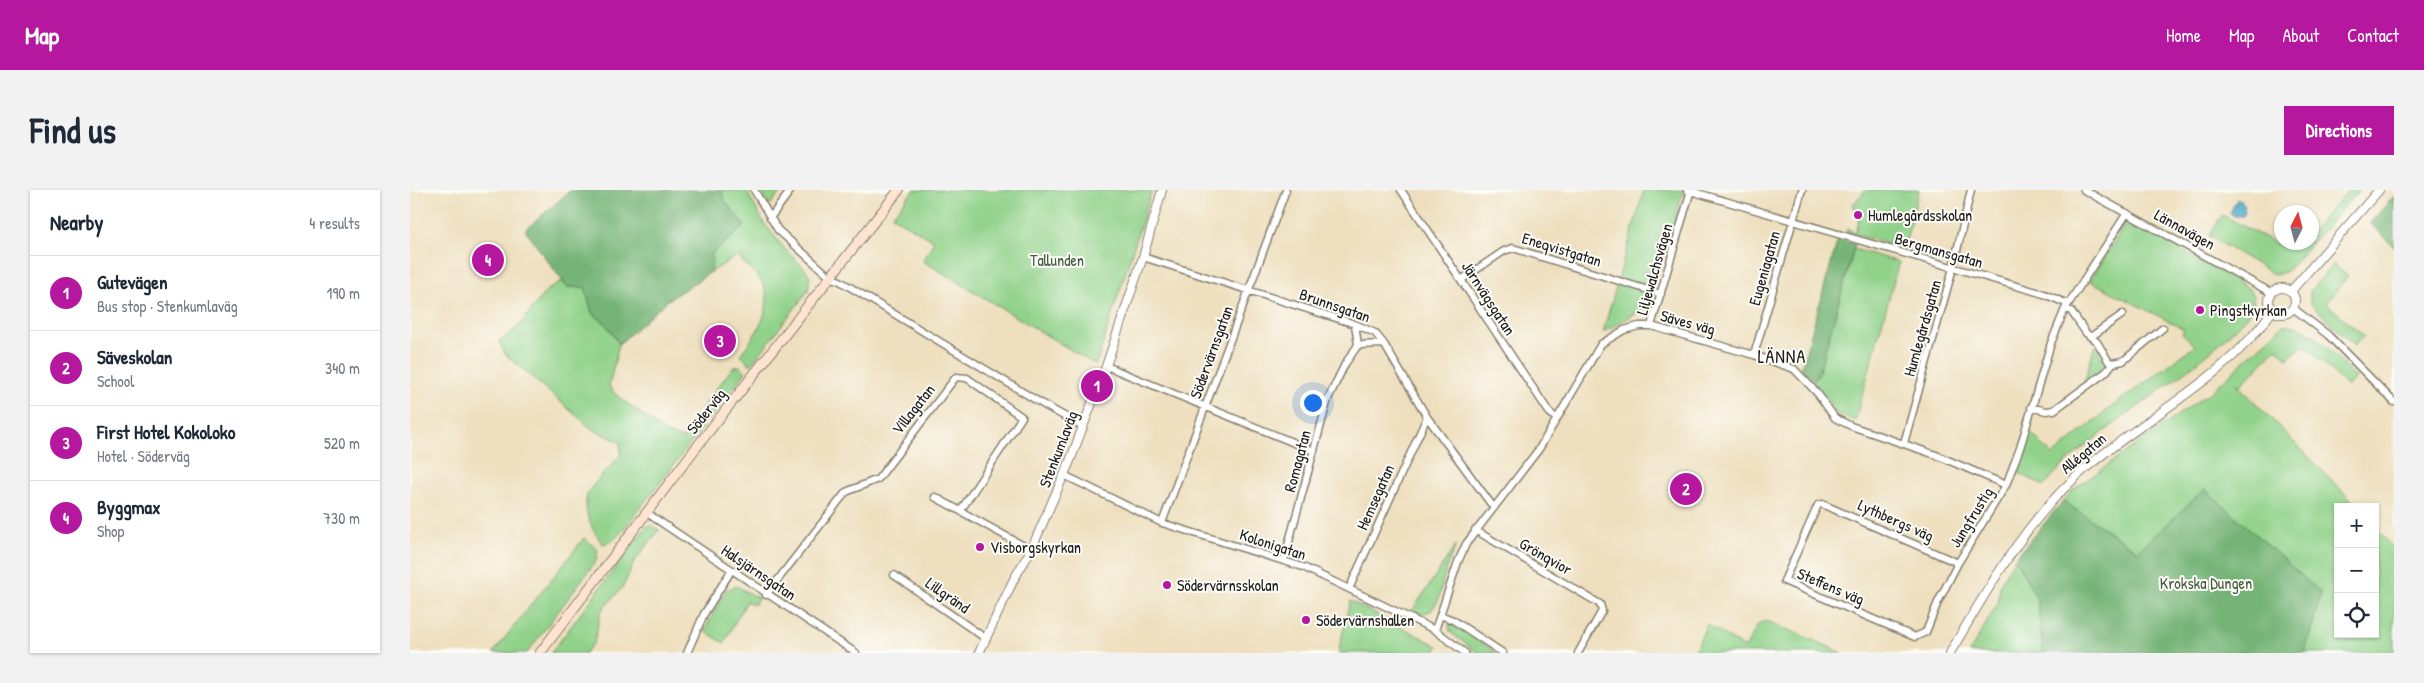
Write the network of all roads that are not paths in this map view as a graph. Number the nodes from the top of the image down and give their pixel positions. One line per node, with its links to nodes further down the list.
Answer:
1 (754, 190): 13 (street)
2 (790, 190): 13 (street)
3 (900, 190): 17 (main road, Söderväg)
4 (1162, 190): 15 (street, Stenkumlaväg)
5 (1286, 190): 19 (street, Södervärnsgatan)
6 (1402, 190): 18 (street, Järnvägsgatan)
7 (1690, 190): 14 (street, Bergmansgatan); 22 (street, Liljewalchsvägen)
8 (1802, 190): 14 (street, Eugeniagatan)
9 (1972, 190): 16 (street, Humlegårdsgatan)
10 (2379, 190): 20 (street)
11 (2089, 191): 12 (street, Lännavägen)
12 (2127, 213): 21 (street, Lännavägen); 23 (street, Jungfrustig)
13 (770, 218): 17 (street)
14 (1792, 222): 16 (street, Bergmansgatan); 33 (street, Eugeniagatan)
15 (1143, 257): 19 (street, Brunnsgatan); 35 (street, Stenkumlaväg)
16 (1953, 268): 23 (street, Bergmansgatan); 42 (street, Humlegårdsgatan)
17 (830, 277): 41 (street); 50 (main road, Söderväg)
18 (1461, 280): 22 (street, Eneqvistgatan); 40 (street, Järnvägsgatan)
19 (1249, 290): 27 (street, Brunnsgatan); 38 (street, Södervärnsgatan)
20 (2291, 291): 21 (street); 24 (street)
21 (2272, 293): 25 (street)
22 (1661, 294): 28 (street, Liljewalchsvägen)
23 (2066, 306): 30 (street); 37 (street, Jungfrustig)
24 (2293, 308): 25 (street); 36 (street)
25 (2273, 310): 71 (street, Allégatan)
26 (2123, 314): 30 (street)
27 (1355, 324): 31 (street, Brunnsgatan); 32 (street)
28 (1651, 326): 33 (street, Säves väg); 40 (street, Säves väg)
29 (2163, 328): 34 (street)
30 (2092, 336): 34 (street)
31 (1384, 344): 32 (street); 39 (street, Brunnsgatan)
32 (1358, 345): 43 (street, Romagatan)
33 (1754, 355): 42 (street, Säves väg)
34 (2113, 363): 37 (street)
35 (1106, 366): 38 (street); 41 (street, Stenkumlaväg)
36 (2394, 402)
37 (2031, 407): 45 (street, Jungfrustig)
38 (1205, 408): 43 (street); 51 (street, Södervärnsgatan)
39 (1427, 417): 48 (street, Brunnsgatan); 58 (street, Hemsegatan)
40 (1557, 419): 48 (street, Säves väg)
41 (1082, 426): 44 (street, Stenkumlaväg)
42 (1904, 443): 45 (street, Säves väg)
43 (1314, 451): 54 (street, Romagatan)
44 (1064, 476): 51 (street, Kolonigatan); 53 (street, Stenkumlaväg)
45 (2006, 485): 55 (street, Jungfrustig)
46 (935, 497): 49 (street)
47 (1822, 504): 55 (street, Lythbergs väg); 62 (street, Steffens väg)
48 (1494, 508): 52 (street, Säves väg)
49 (961, 510): 53 (street); 59 (street, Villagatan)
50 (647, 513): 56 (street, Halsjärnsgatan); 64 (main road, Söderväg)
51 (1162, 524): 54 (street, Kolonigatan)
52 (1475, 530): 60 (street, Säves väg); 70 (street, Grönqvior)
53 (1031, 550): 63 (street, Stenkumlaväg)
54 (1284, 560): 58 (street, Kolonigatan)
55 (1958, 563): 62 (street, Jungfrustig)
56 (731, 571): 59 (street, Halsjärnsgatan); 65 (street)
57 (894, 575): 63 (street, Lillgränd)
58 (1349, 589): 61 (street, Kolonigatan)
59 (766, 595): 66 (street, Halsjärnsgatan)
60 (1440, 615): 61 (street, Säves väg); 69 (street)
61 (1435, 630): 68 (street, Kolonigatan)
62 (1921, 636)
63 (985, 638): 67 (street, Stenkumlaväg)
64 (540, 653)
65 (687, 653)
66 (856, 653)
67 (978, 653)
68 (1465, 653)
69 (1503, 653)
70 (1578, 653)
71 (1950, 653)

